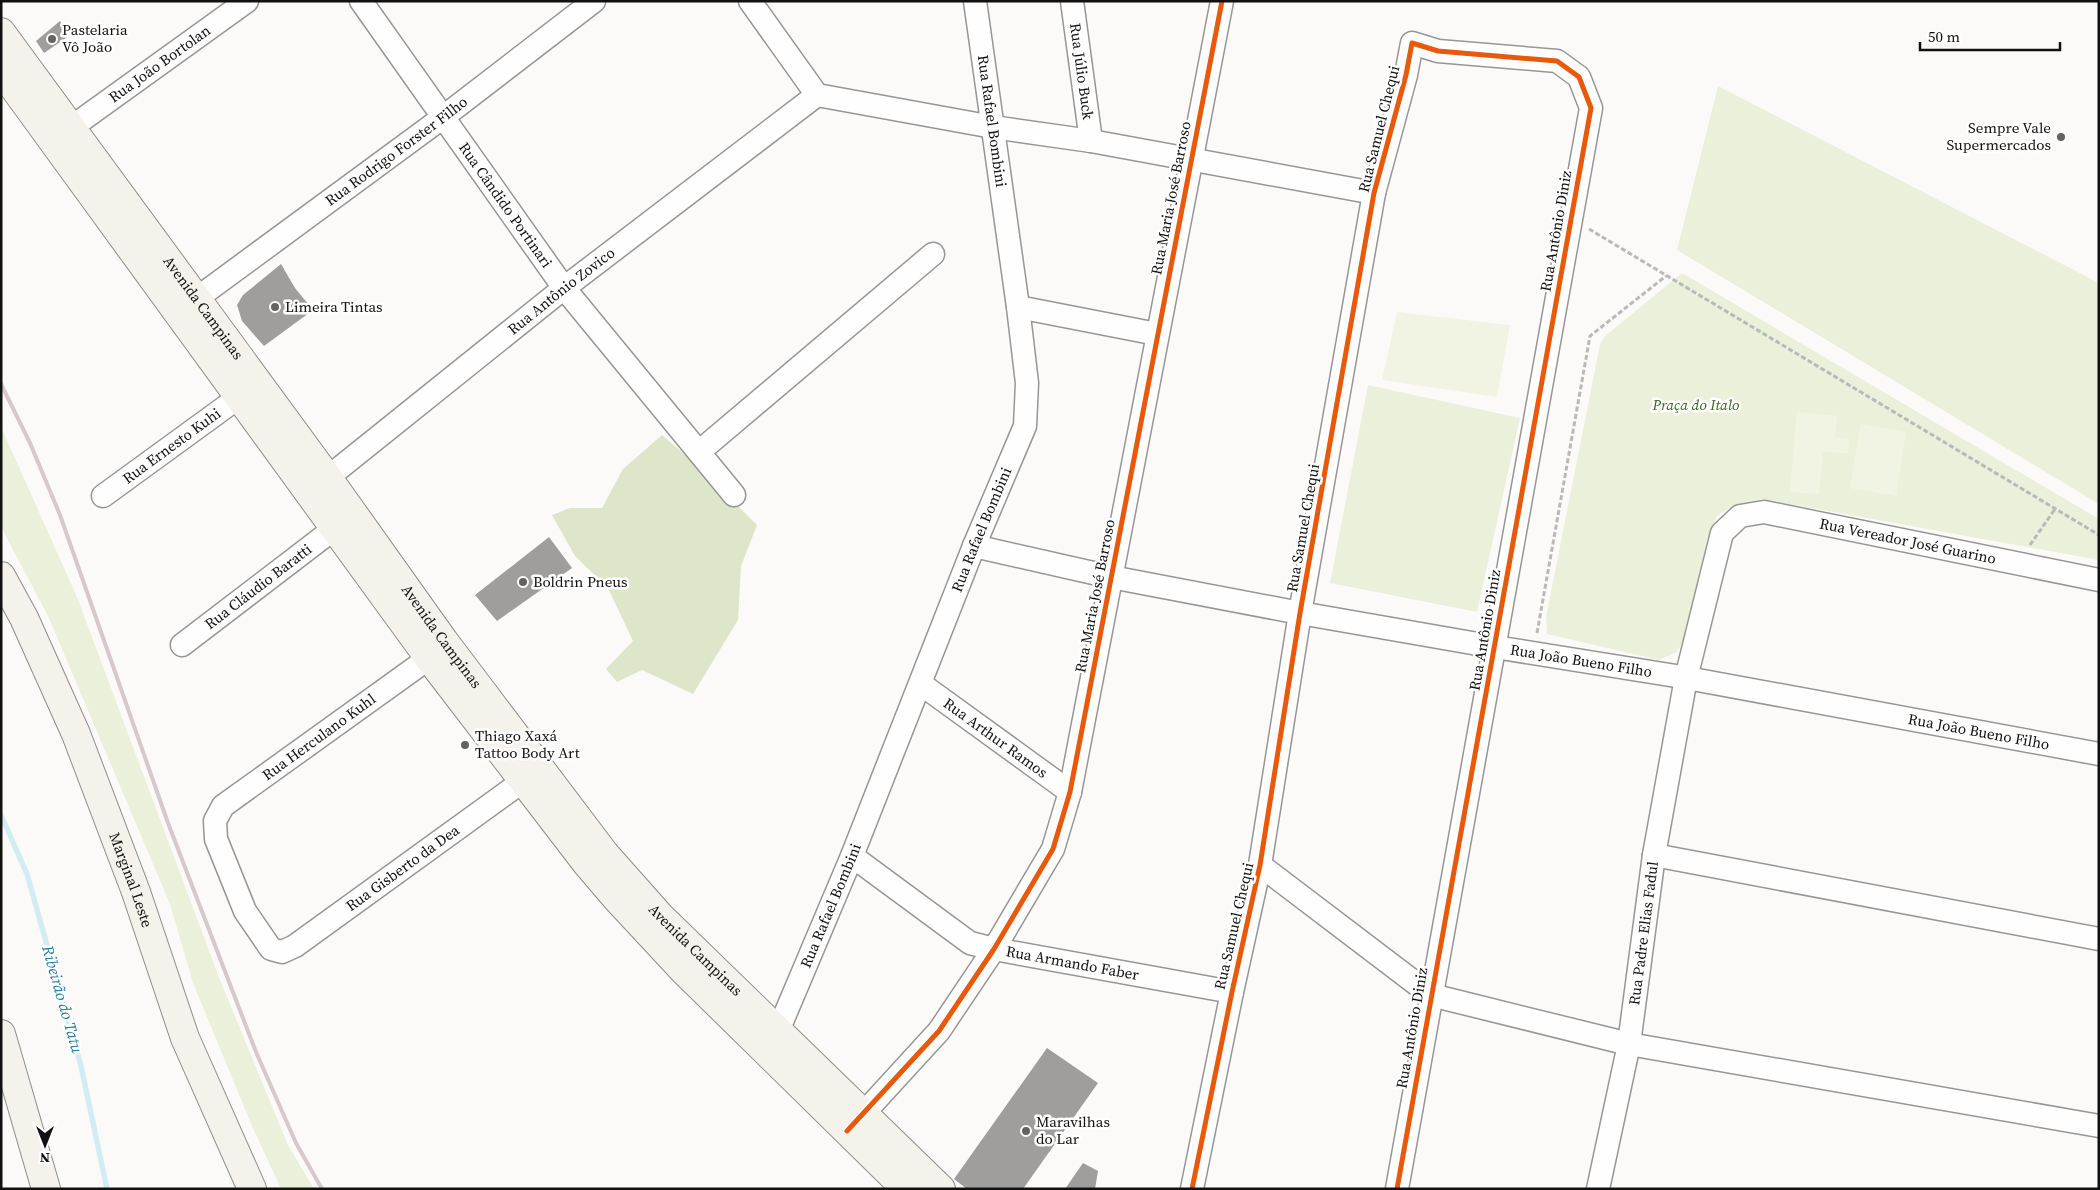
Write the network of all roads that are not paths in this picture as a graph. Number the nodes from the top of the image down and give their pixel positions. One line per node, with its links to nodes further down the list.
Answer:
1 (247, 1): 13 (street, Rua João Bortolan)
2 (361, 1): 12 (street, Rua Cândido Portinari)
3 (594, 1): 12 (street, Rua Rodrigo Forster Filho)
4 (750, 1): 11 (street)
5 (975, 1): 14 (street, Rua Rafael Bombini)
6 (1072, 1): 15 (street, Rua Júlio Buck)
7 (1222, 1): 16 (street, Rua Maria José Barroso)
8 (1, 32): 13 (main road, Avenida Campinas)
9 (1, 70): 23 (main road, Avenida Campinas)
10 (1579, 77): 17 (street, Rua Samuel Chequi); 36 (street, Rua Antônio Diniz)
11 (817, 95): 14 (street); 19 (street, Rua Antônio Zovico)
12 (442, 118): 19 (street, Rua Cândido Portinari); 20 (street, Rua Rodrigo Forster Filho)
13 (72, 127): 20 (main road, Avenida Campinas)
14 (993, 127): 15 (street); 21 (street, Rua Rafael Bombini)
15 (1091, 141): 16 (street)
16 (1192, 160): 17 (street); 22 (street, Rua Maria José Barroso)
17 (1374, 193): 34 (street, Rua Samuel Chequi)
18 (934, 254): 24 (street)
19 (564, 288): 24 (street, Rua Cândido Portinari); 25 (street, Rua Antônio Zovico)
20 (196, 299): 25 (main road, Avenida Campinas)
21 (1018, 307): 22 (street); 30 (street, Rua Rafael Bombini)
22 (1157, 334): 32 (street, Rua Maria José Barroso)
23 (240, 397): 25 (main road, Avenida Campinas); 27 (street, Rua Ernesto Kuhi)
24 (700, 451): 26 (street, Rua Cândido Portinari)
25 (319, 485): 28 (main road, Avenida Campinas); 51 (main road, Avenida Campinas)
26 (734, 495)
27 (103, 496)
28 (335, 528): 35 (street, Rua Cláudio Baratti); 37 (main road, Avenida Campinas)
29 (1722, 532): 33 (street, Rua Vereador José Guarino); 38 (street, Rua Padre Elias Fadul)
30 (974, 546): 32 (street, Rua João Bueno Filho); 39 (street, Rua Rafael Bombini)
31 (1, 576): 57 (main road, Marginal Leste)
32 (1111, 578): 34 (street, Rua João Bueno Filho); 42 (street, Rua Maria José Barroso)
33 (2099, 580)
34 (1300, 613): 36 (street, Rua João Bueno Filho); 45 (street, Rua Samuel Chequi)
35 (182, 645)
36 (1495, 647): 38 (street, Rua João Bueno Filho); 50 (street, Rua Antônio Diniz)
37 (430, 658): 41 (main road, Avenida Campinas); 48 (street, Rua Herculano Kuhl)
38 (1686, 678): 40 (street, Rua João Bueno Filho); 43 (street, Rua Padre Elias Fadul)
39 (921, 684): 42 (street, Rua Arthur Ramos); 44 (street, Rua Rafael Bombini)
40 (2099, 754)
41 (523, 781): 48 (street, Rua Gisberto da Dea); 54 (main road, Avenida Campinas)
42 (1070, 792): 47 (street, Rua Maria José Barroso)
43 (1654, 855): 46 (street); 53 (street, Rua Padre Elias Fadul)
44 (852, 856): 47 (street, Rua Armando Faber); 51 (street, Rua Rafael Bombini)
45 (1260, 865): 49 (street, Rua Samuel Chequi); 50 (street)
46 (2099, 939)
47 (994, 949): 49 (street, Rua Armando Faber); 54 (street, Rua Maria José Barroso)
48 (282, 952)
49 (1232, 992): 60 (street, Rua Samuel Chequi)
50 (1431, 995): 53 (street); 61 (street, Rua Antônio Diniz)
51 (778, 1031): 54 (main road, Avenida Campinas)
52 (1, 1034): 56 (main road)
53 (1629, 1044): 55 (street); 62 (street, Rua Padre Elias Fadul)
54 (856, 1122): 58 (main road, Avenida Campinas); 59 (main road, Avenida Campinas)
55 (2099, 1126)
56 (46, 1189)
57 (252, 1189)
58 (906, 1189)
59 (941, 1189)
60 (1192, 1189)
61 (1397, 1189)
62 (1598, 1189)

